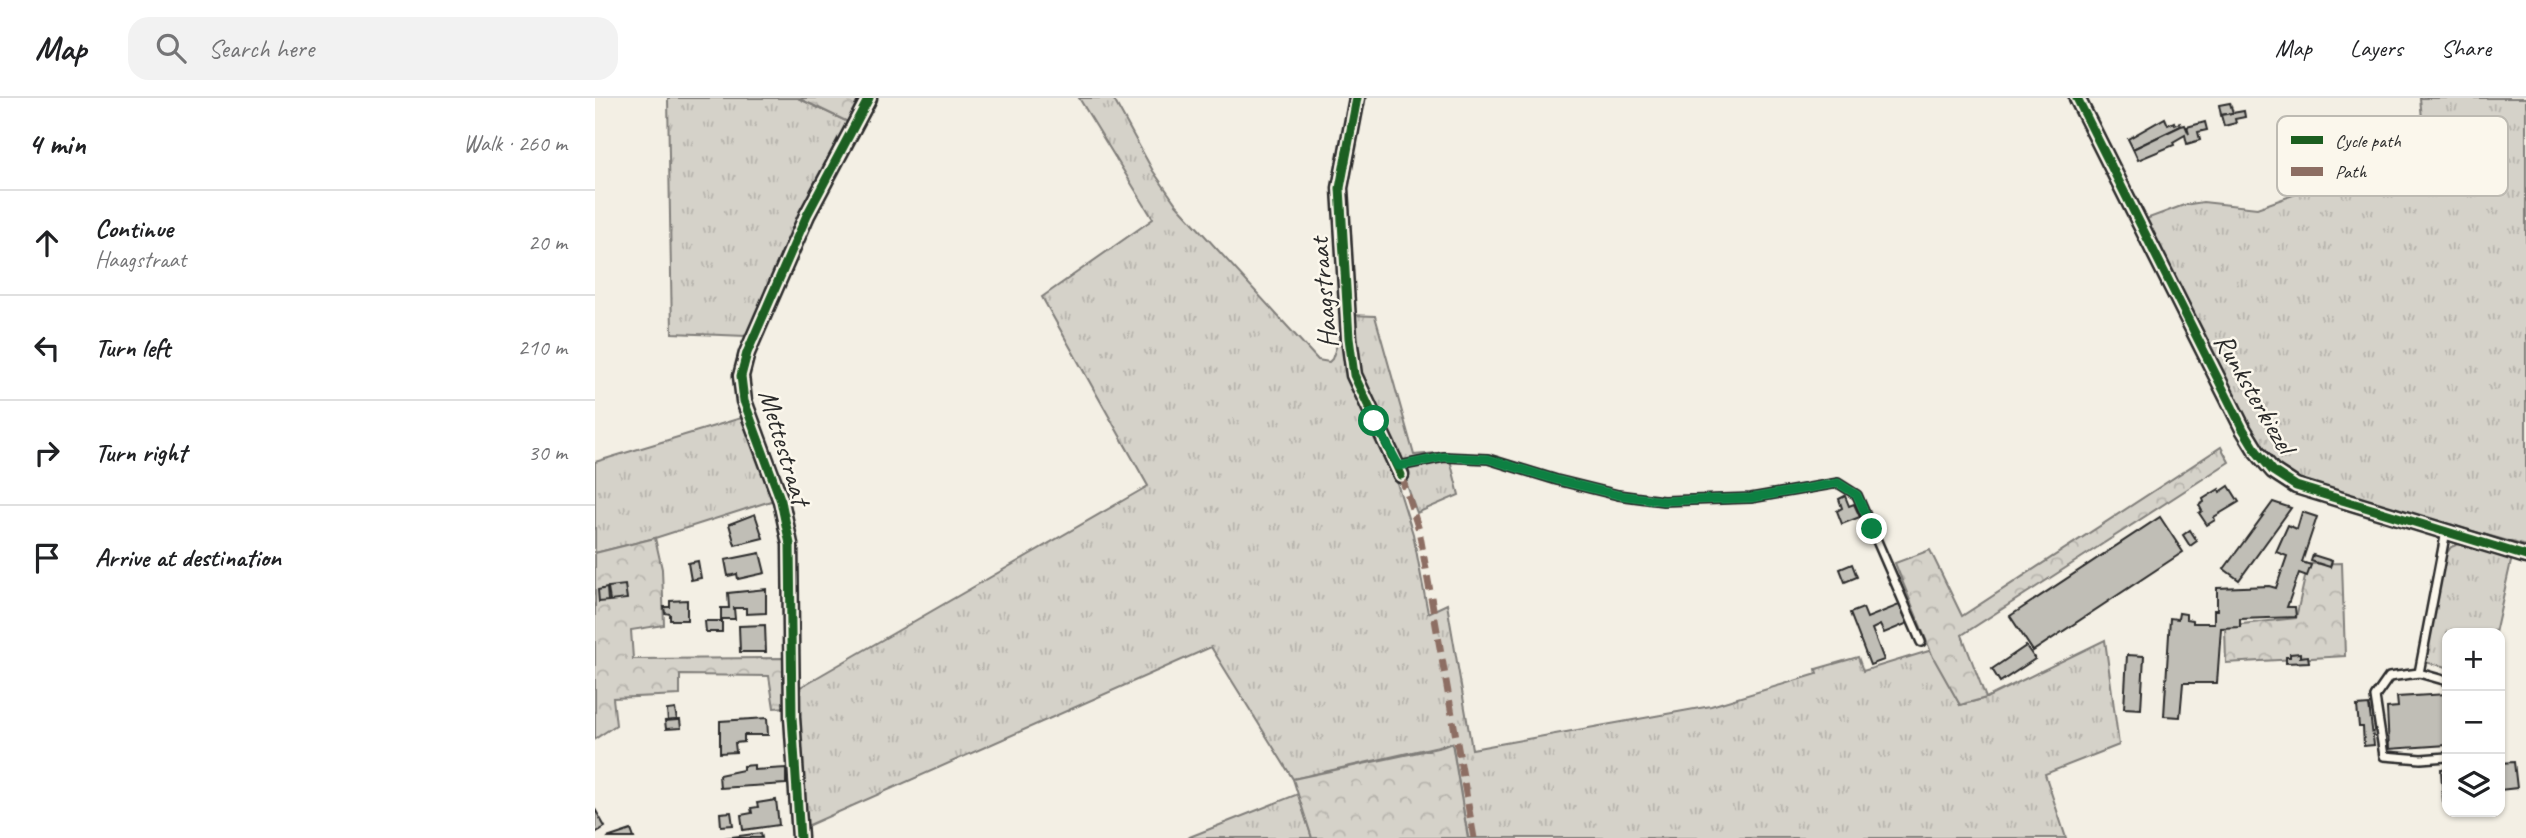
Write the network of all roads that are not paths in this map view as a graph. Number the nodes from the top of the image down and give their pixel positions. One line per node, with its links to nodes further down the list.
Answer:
1 (869, 98): 11 (street, Mettestraat)
2 (1357, 98): 4 (street, Haagstraat)
3 (2077, 98): 5 (street, Runksterkiezel)
4 (1400, 470): 7 (lane)
5 (2446, 531): 6 (street, Runksterkiezel); 8 (lane)
6 (2526, 556)
7 (1921, 642)
8 (2419, 673): 9 (lane); 10 (lane)
9 (2442, 680)
10 (2442, 757)
11 (800, 838)

